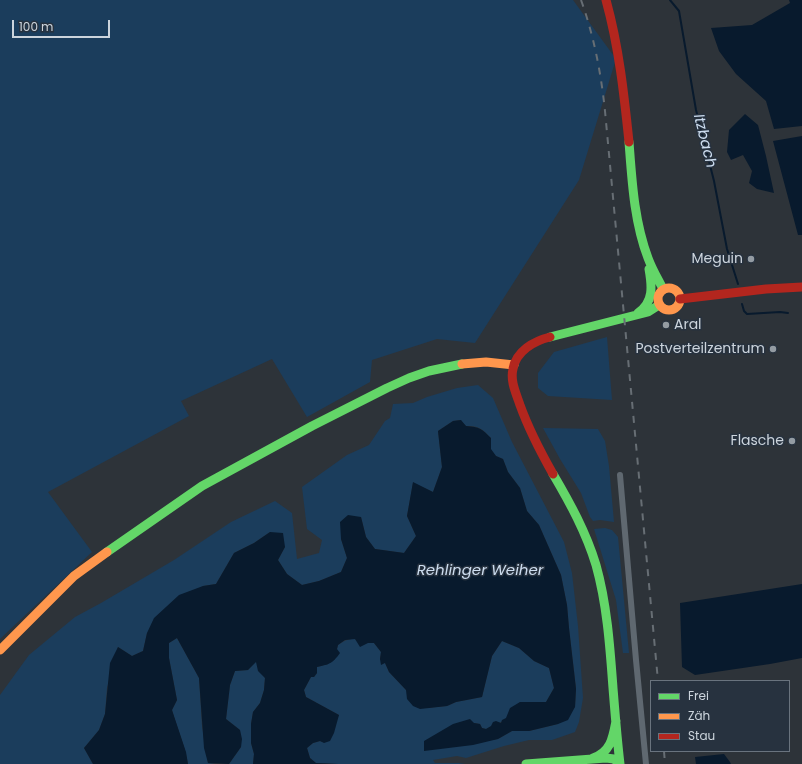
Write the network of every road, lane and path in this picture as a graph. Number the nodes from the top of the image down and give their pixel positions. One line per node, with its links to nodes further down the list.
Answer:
1 (606, 0): 2 (main road)
2 (647, 253): 4 (main road); 7 (main road)
3 (802, 287): 5 (main road)
4 (663, 289): 5 (main road); 6 (main road)
5 (680, 299): 6 (main road)
6 (659, 305): 7 (main road)
7 (631, 316): 8 (main road)
8 (514, 364): 10 (main road); 11 (main road)
9 (620, 475): 15 (street)
10 (0, 650)
11 (616, 721): 12 (main road); 14 (main road)
12 (591, 759): 13 (main road); 14 (main road)
13 (526, 764)
14 (619, 764)
15 (646, 764)

